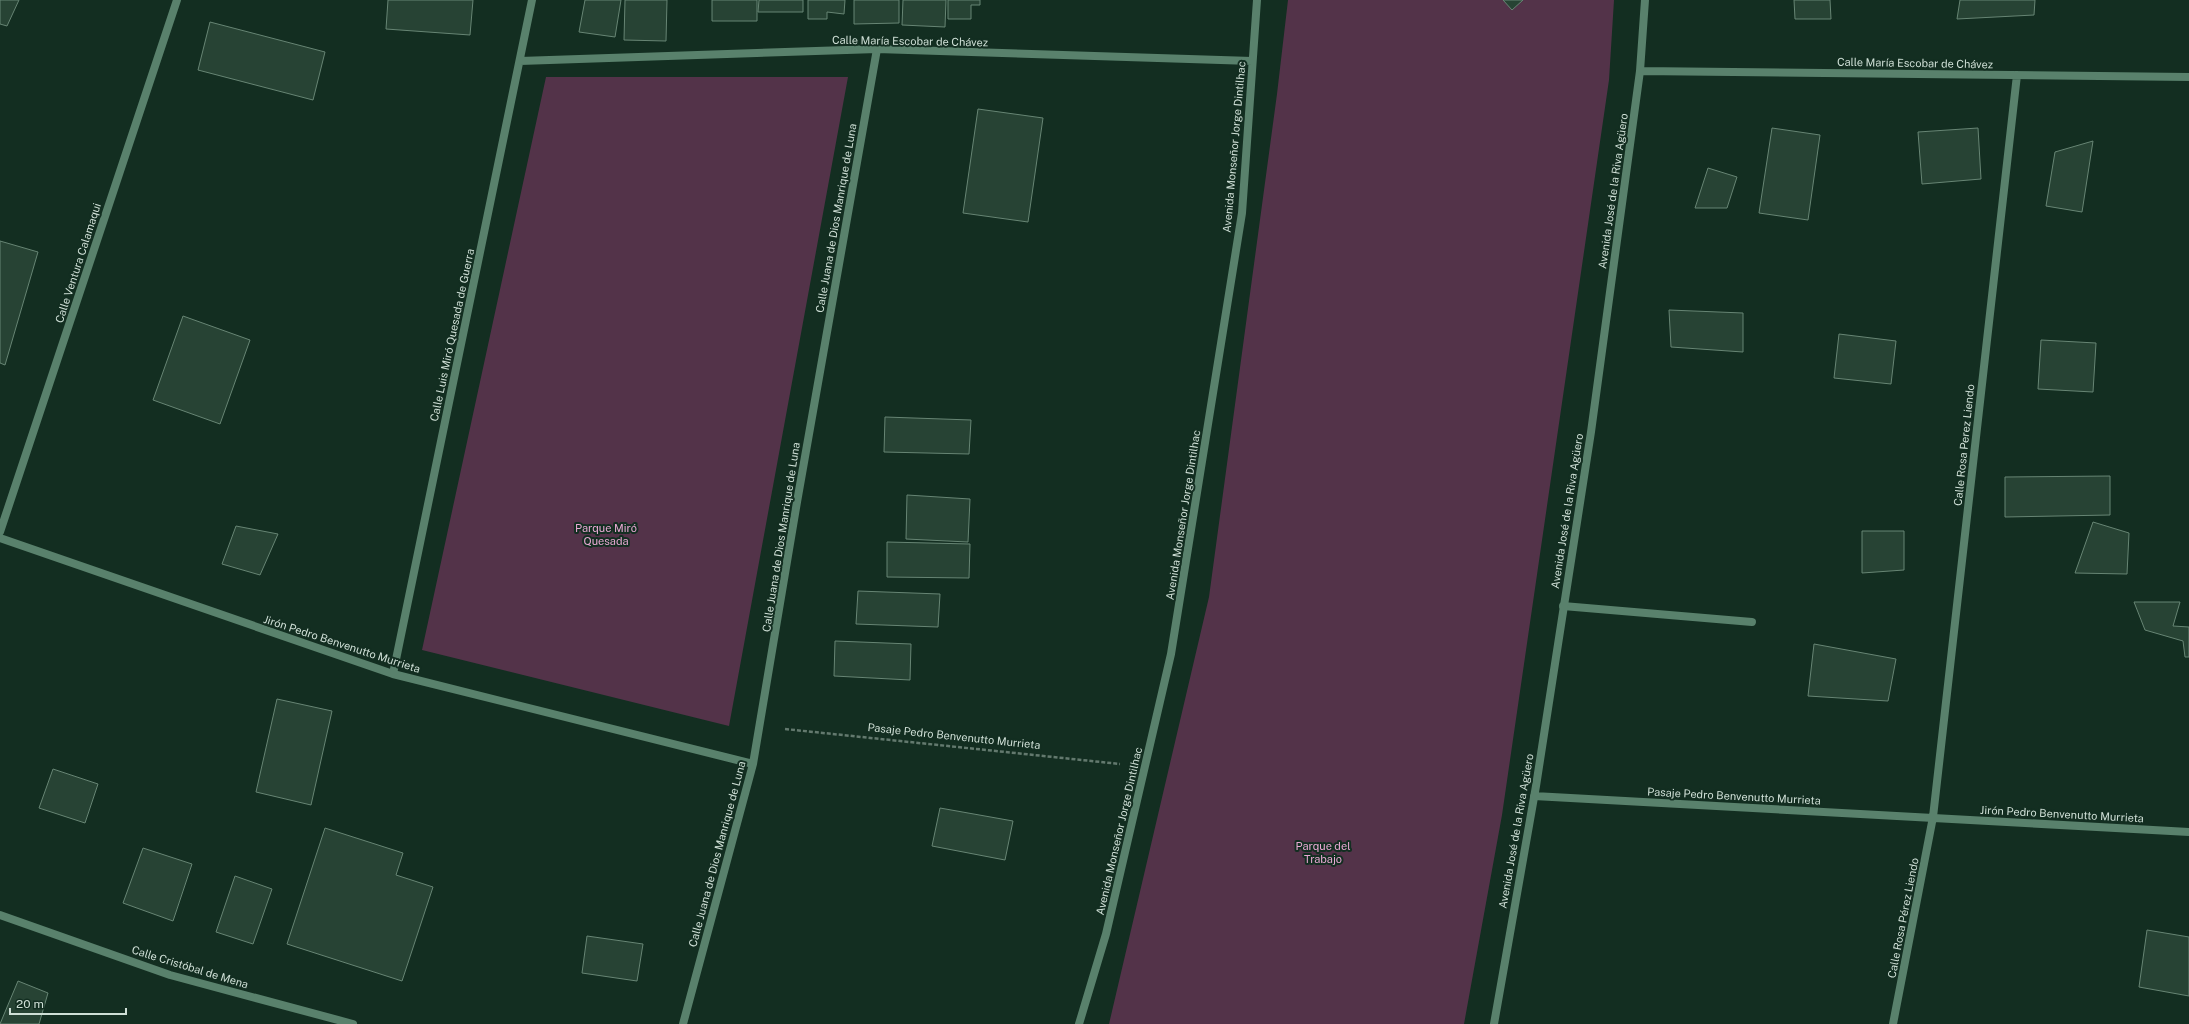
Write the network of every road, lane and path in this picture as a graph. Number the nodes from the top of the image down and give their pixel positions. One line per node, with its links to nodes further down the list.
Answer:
1 (177, 0): 11 (street, Calle Ventura Calamaqui)
2 (532, 0): 6 (street, Calle Luis Miró Quesada de Guerra)
3 (1257, 0): 7 (street, Avenida Monseñor Jorge Dintilhac)
4 (1645, 0): 8 (street, Avenida José de la Riva Agüero)
5 (877, 49): 6 (street, Calle María Escobar de Chávez); 7 (street, Calle María Escobar de Chávez); 16 (street, Calle Juana de Dios Manrique de Luna)
6 (520, 61): 15 (street, Calle Luis Miró Quesada de Guerra)
7 (1252, 61): 18 (street, Avenida Monseñor Jorge Dintilhac)
8 (1640, 71): 9 (street, Calle María Escobar de Chávez); 13 (street, Avenida José de la Riva Agüero)
9 (2017, 75): 10 (street, Calle María Escobar de Chávez); 20 (street, Calle Rosa Perez Liendo)
10 (2189, 77)
11 (0, 532)
12 (0, 538): 15 (street, Jirón Pedro Benvenutto Murrieta)
13 (1563, 606): 14 (street); 19 (street, Avenida José de la Riva Agüero)
14 (1752, 622)
15 (393, 674): 17 (street, Jirón Pedro Benvenutto Murrieta)
16 (760, 727): 17 (street, Calle Juana de Dios Manrique de Luna); 18 (path, Pasaje Pedro Benvenutto Murrieta)
17 (753, 764): 24 (street, Calle Juana de Dios Manrique de Luna)
18 (1146, 766): 25 (street, Avenida Monseñor Jorge Dintilhac)
19 (1534, 796): 20 (street, Pasaje Pedro Benvenutto Murrieta); 26 (street, Avenida José de la Riva Agüero)
20 (1933, 817): 21 (street, Jirón Pedro Benvenutto Murrieta); 27 (street, Calle Rosa Pérez Liendo)
21 (2189, 832)
22 (0, 915): 23 (street, Calle Cristóbal de Mena)
23 (353, 1024)
24 (683, 1024)
25 (1079, 1024)
26 (1494, 1024)
27 (1893, 1024)

